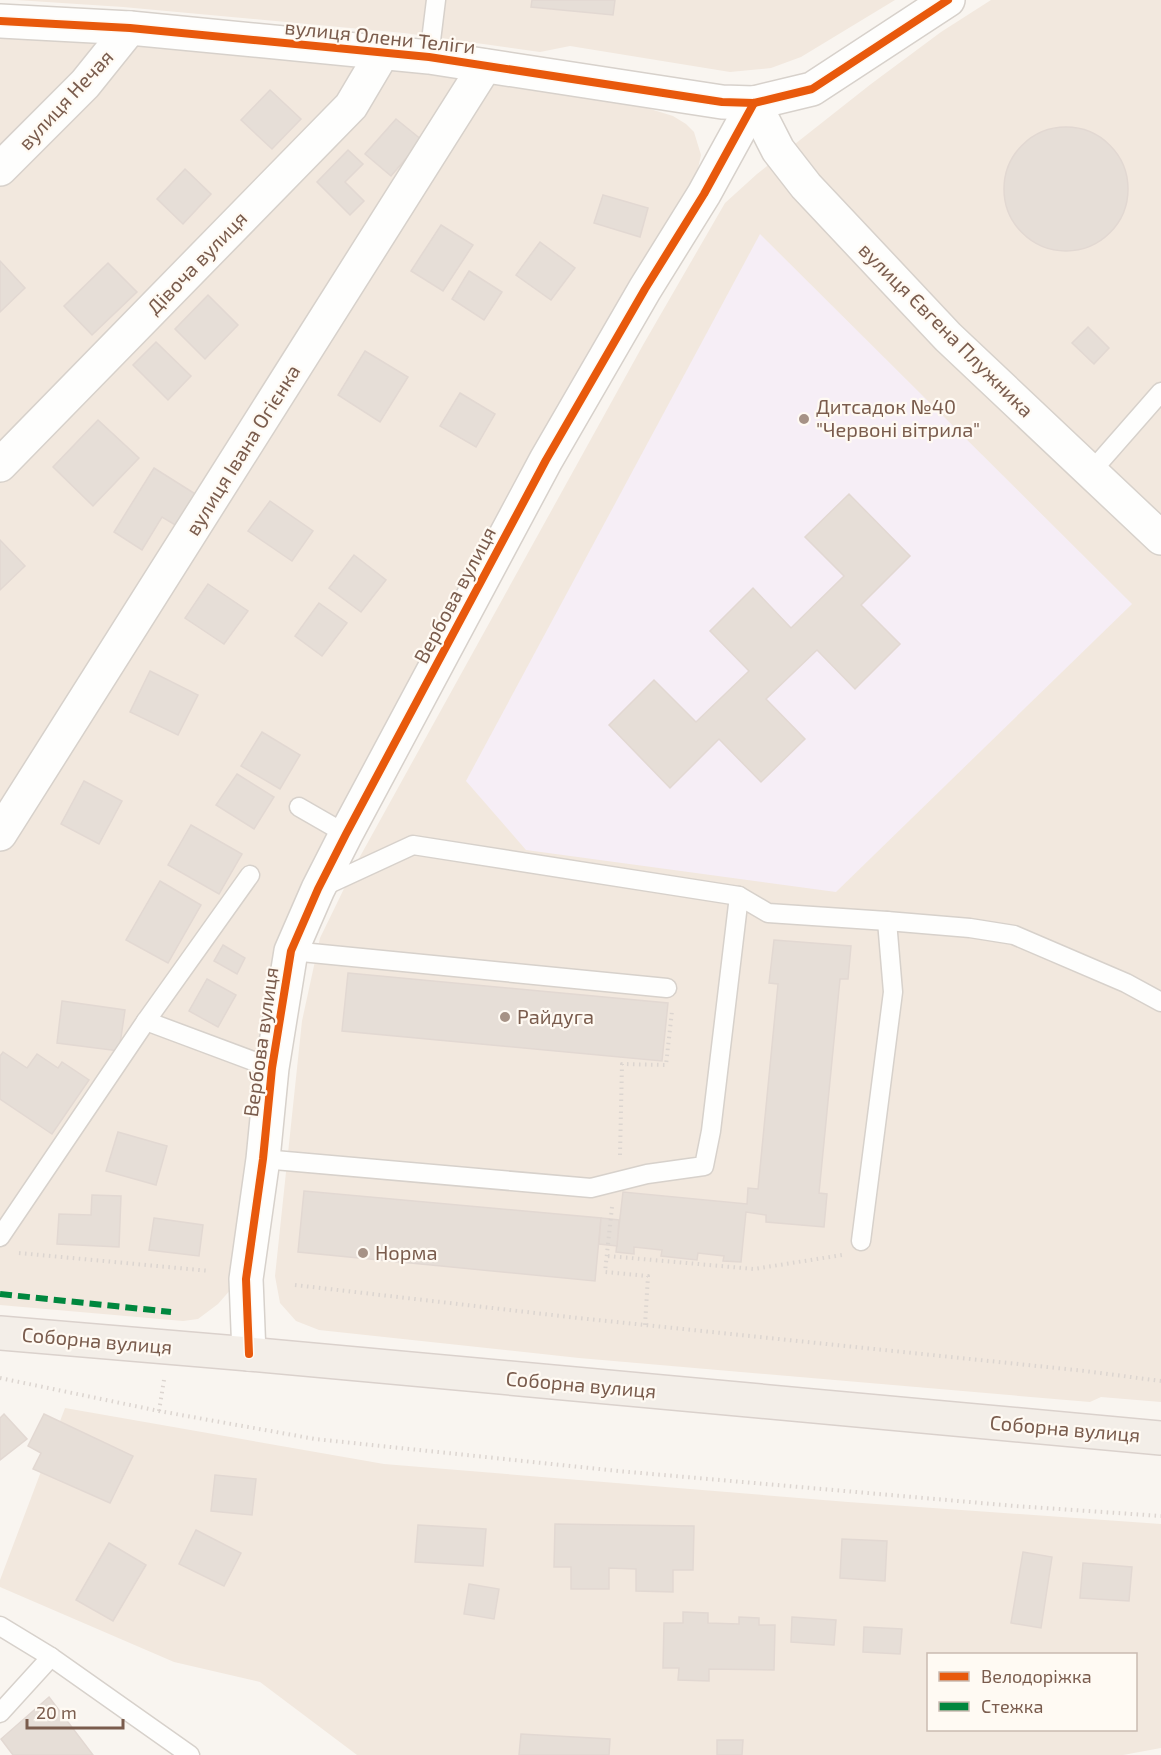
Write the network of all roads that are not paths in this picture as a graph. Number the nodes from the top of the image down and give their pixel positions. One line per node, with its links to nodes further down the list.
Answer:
1 (436, 0): 6 (lane)
2 (939, 2): 8 (street)
3 (0, 21): 4 (street, вулиця Олени Теліги)
4 (130, 28): 5 (street, вулиця Олени Теліги); 9 (street, вулиця Нечая)
5 (383, 52): 6 (street, вулиця Олени Теліги); 11 (street, Дівоча вулиця)
6 (429, 57): 7 (street, вулиця Олени Теліги)
7 (485, 66): 8 (street, вулиця Олени Теліги); 15 (street, вулиця Івана Огієнка)
8 (754, 103): 12 (street, вулиця Євгена Плужника); 16 (street, Вербова вулиця)
9 (0, 169)
10 (1161, 393): 12 (lane)
11 (0, 465)
12 (1090, 473): 13 (street, вулиця Євгена Плужника)
13 (1161, 538)
14 (299, 807): 16 (lane)
15 (0, 834)
16 (346, 834): 18 (street, Вербова вулиця)
17 (250, 876): 24 (lane)
18 (318, 889): 19 (lane); 21 (street, Вербова вулиця)
19 (739, 896): 20 (lane); 26 (lane)
20 (887, 921): 23 (lane); 28 (lane)
21 (291, 951): 22 (lane); 25 (street, Вербова вулиця)
22 (667, 988)
23 (1161, 1002)
24 (146, 1021): 25 (lane); 27 (lane)
25 (272, 1068): 26 (street, Вербова вулиця)
26 (263, 1159): 30 (street, Вербова вулиця)
27 (0, 1237)
28 (861, 1241)
29 (0, 1333): 30 (main road, Соборна вулиця)
30 (249, 1354): 31 (main road, Соборна вулиця)
31 (1161, 1438)
32 (0, 1626): 33 (lane)
33 (51, 1657): 34 (lane); 35 (lane)
34 (0, 1713)
35 (190, 1755)

